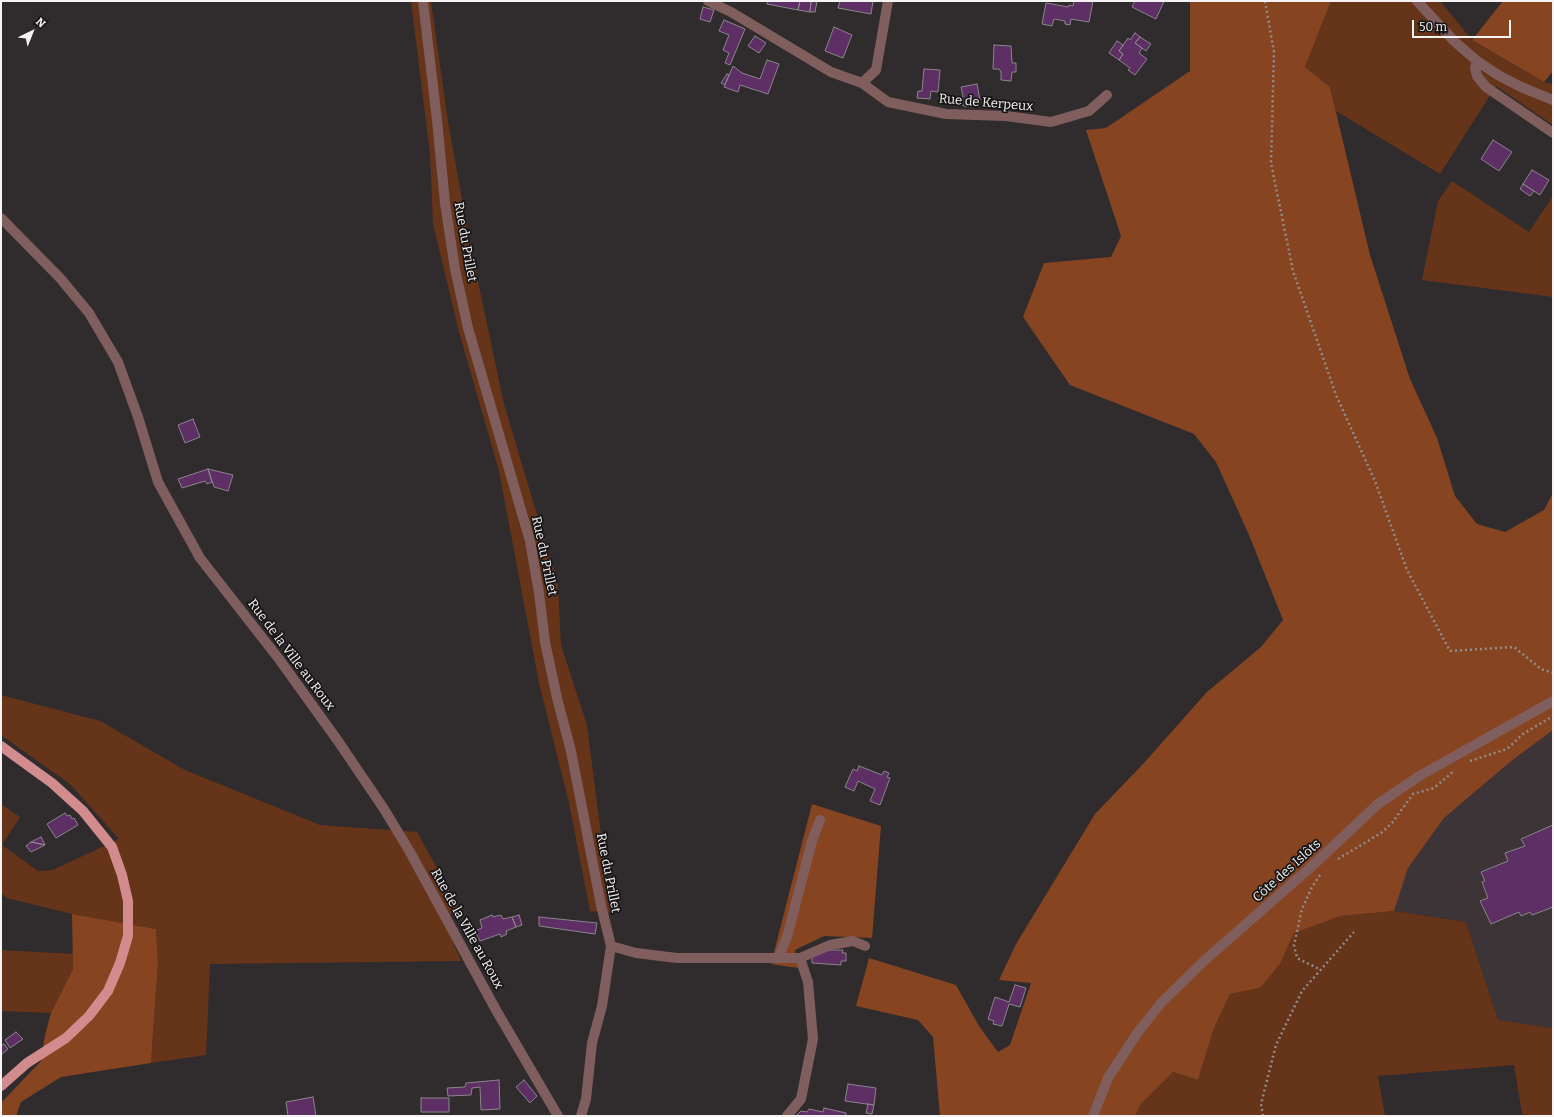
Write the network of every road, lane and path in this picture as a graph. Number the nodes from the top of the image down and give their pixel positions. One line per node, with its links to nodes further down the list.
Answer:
1 (422, 1): 22 (street, Rue du Prillet)
2 (708, 1): 7 (street, Rue de Kerpeux)
3 (888, 1): 7 (street)
4 (1266, 1): 12 (path)
5 (1417, 1): 6 (street)
6 (1477, 61): 9 (street); 10 (street)
7 (862, 83): 8 (street, Rue de Kerpeux)
8 (1107, 95)
9 (1553, 100)
10 (1553, 133)
11 (1, 218): 28 (street, Rue de la Ville au Roux)
12 (1553, 673)
13 (1553, 701): 31 (street, Côte des Islôts)
14 (1553, 716): 16 (path)
15 (1, 746): 27 (main road)
16 (1469, 762)
17 (1457, 768): 19 (path)
18 (820, 820): 24 (street)
19 (1336, 860)
20 (1320, 874): 26 (path)
21 (1354, 932): 26 (path)
22 (611, 946): 24 (street); 29 (street, Rue du Prillet)
23 (865, 946): 25 (street)
24 (778, 958): 25 (street)
25 (800, 958): 30 (street)
26 (1321, 970): 32 (path)
27 (1, 1086)
28 (558, 1116)
29 (582, 1116)
30 (788, 1116)
31 (1093, 1116)
32 (1263, 1116)

